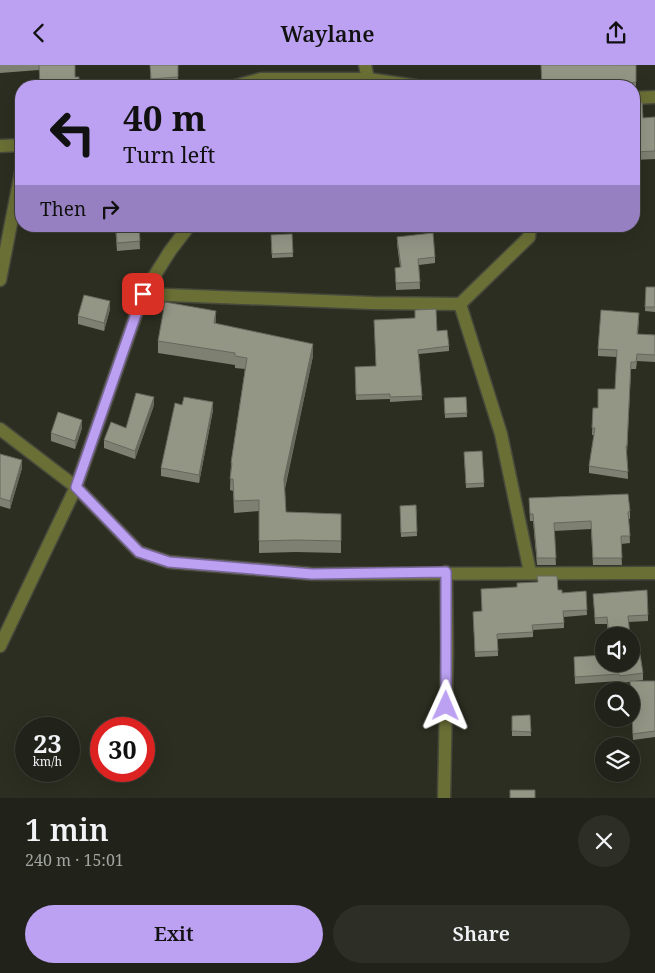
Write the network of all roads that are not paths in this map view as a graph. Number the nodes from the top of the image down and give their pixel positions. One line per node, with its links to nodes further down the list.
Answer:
1 (365, 65): 2 (street)
2 (368, 79): 3 (street); 4 (street)
3 (341, 80)
4 (375, 80)
5 (655, 97): 6 (street)
6 (640, 98)
7 (15, 146): 8 (street)
8 (0, 147)
9 (15, 203): 12 (street)
10 (184, 232): 13 (street)
11 (529, 232): 14 (street)
12 (0, 280)
13 (143, 294): 14 (street); 16 (street)
14 (460, 304): 18 (street)
15 (0, 429): 16 (street)
16 (76, 487): 17 (street); 20 (street)
17 (446, 572): 18 (street); 21 (street)
18 (530, 573): 19 (street)
19 (655, 573)
20 (0, 646)
21 (444, 798)

